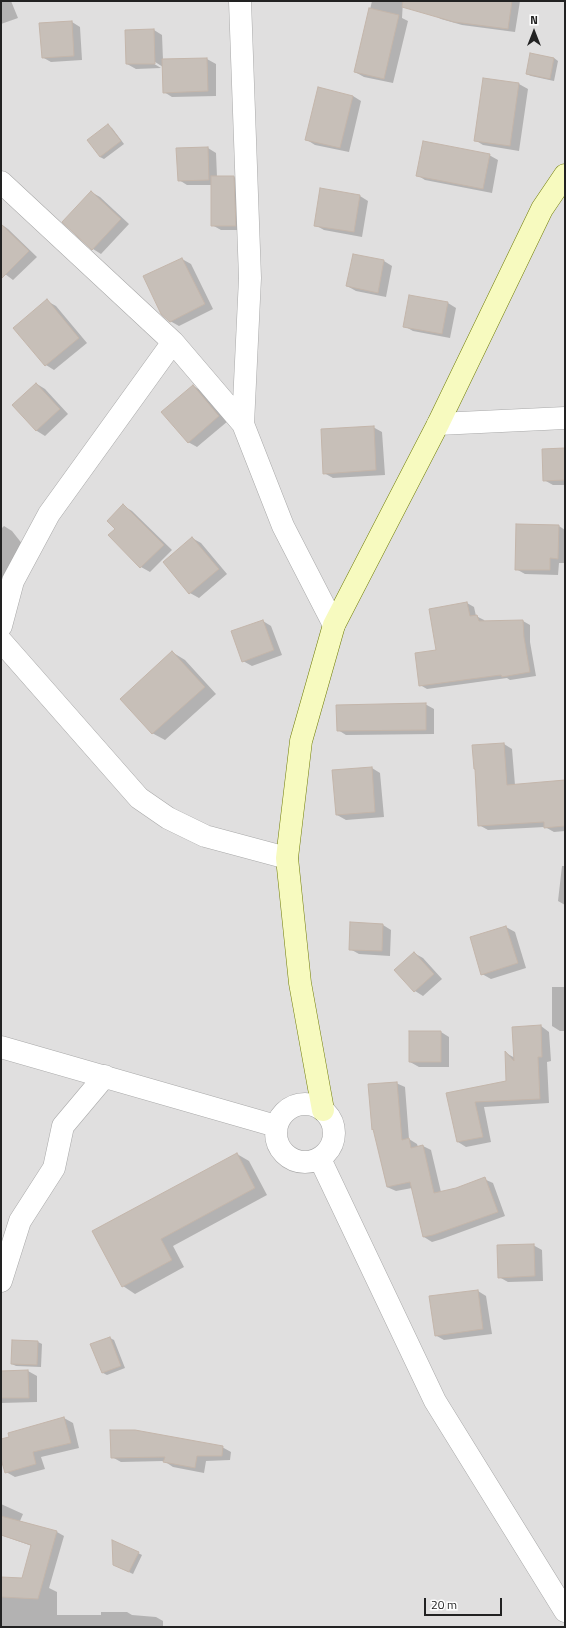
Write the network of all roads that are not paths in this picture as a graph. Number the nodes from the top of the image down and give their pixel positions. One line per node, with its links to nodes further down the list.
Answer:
1 (240, 1): 6 (street)
2 (565, 174): 7 (street)
3 (1, 182): 4 (street)
4 (173, 342): 6 (street); 9 (street)
5 (565, 418): 7 (street)
6 (243, 424): 8 (street)
7 (438, 424): 8 (street)
8 (334, 625): 11 (street)
9 (1, 626)
10 (1, 641): 11 (street)
11 (287, 858): 14 (street)
12 (1, 1047): 13 (street)
13 (105, 1076): 15 (street); 17 (street)
14 (323, 1110): 15 (street); 16 (street)
15 (276, 1126): 16 (street)
16 (320, 1159): 18 (street)
17 (1, 1281)
18 (565, 1611)

